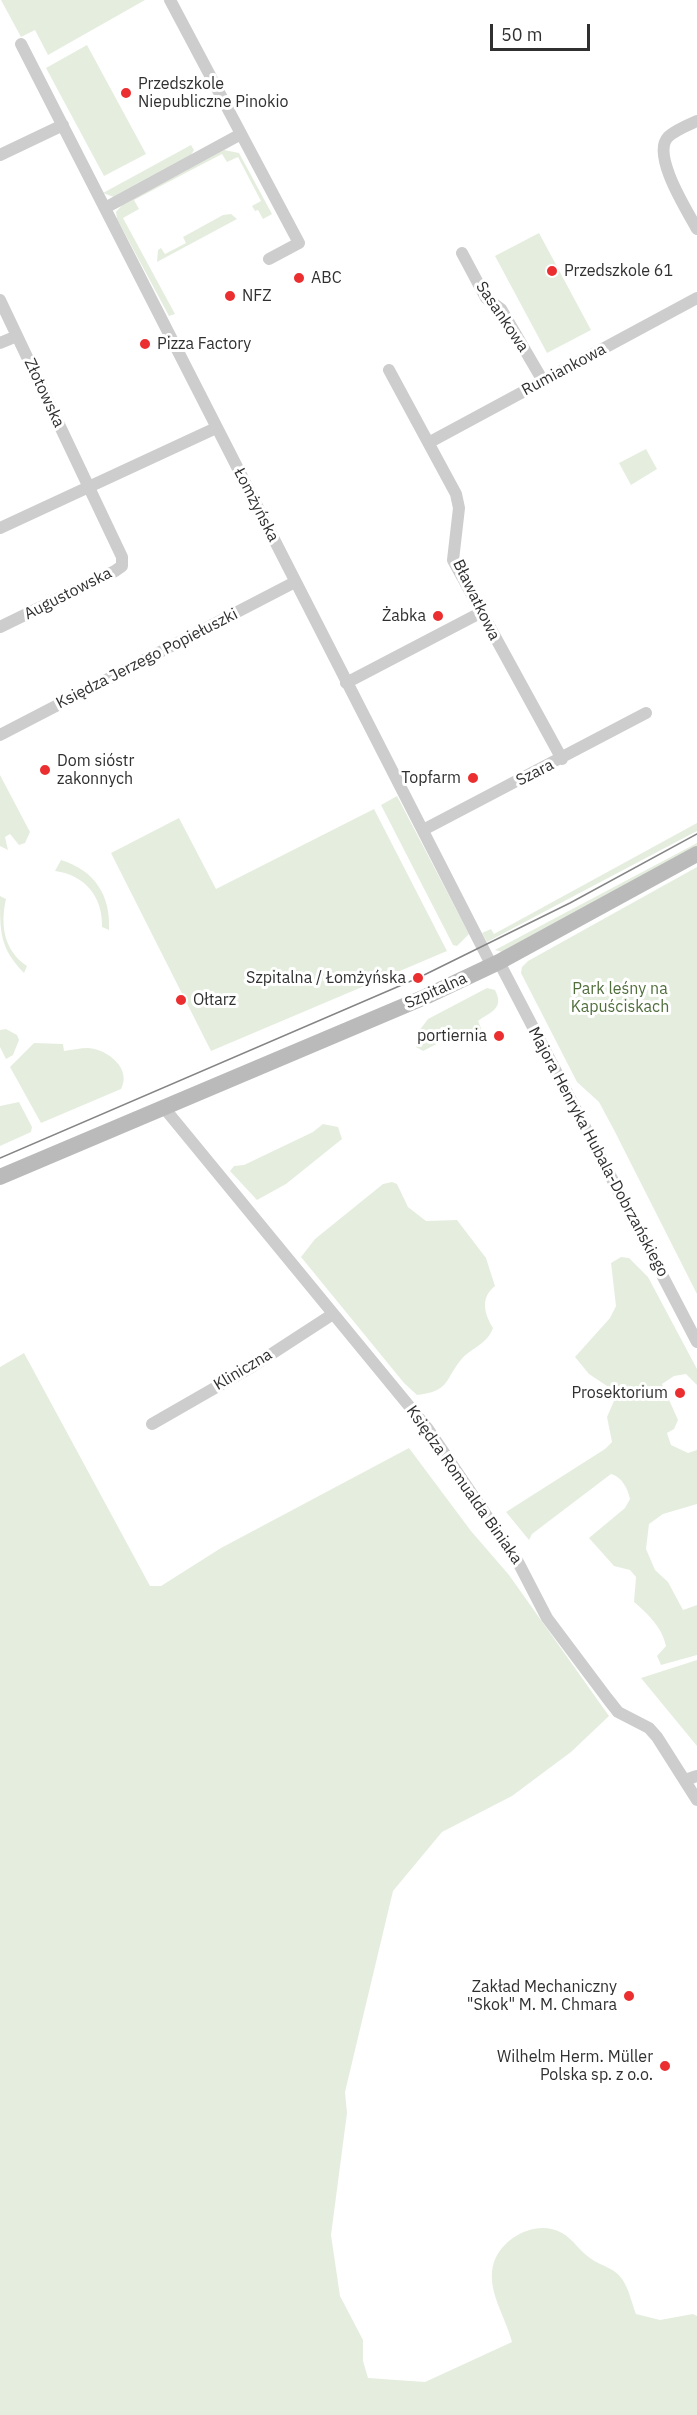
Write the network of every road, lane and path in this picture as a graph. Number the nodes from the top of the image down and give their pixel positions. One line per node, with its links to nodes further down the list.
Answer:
1 (170, 0): 5 (street)
2 (21, 44): 4 (street, Łomżyńska)
3 (697, 121): 8 (street)
4 (63, 125): 6 (street); 7 (street, Łomżyńska)
5 (241, 134): 7 (street); 10 (street)
6 (0, 155)
7 (105, 208): 17 (street, Łomżyńska)
8 (697, 229)
9 (462, 253): 16 (street, Sasankowa)
10 (269, 259)
11 (697, 298): 16 (street, Rumiankowa)
12 (0, 300): 13 (street, Złotowska)
13 (17, 336): 14 (street); 19 (street, Złotowska)
14 (0, 343)
15 (389, 370): 18 (street, Bławatkowa)
16 (543, 381): 18 (street, Rumiankowa)
17 (216, 428): 19 (street); 21 (street, Łomżyńska)
18 (430, 442): 22 (street, Bławatkowa)
19 (89, 486): 20 (street); 23 (street, Augustowska)
20 (0, 528)
21 (295, 582): 24 (street, Łomżyńska); 26 (street, Księdza Jerzego Popiełuszki)
22 (480, 613): 24 (street); 27 (street, Bławatkowa)
23 (0, 627)
24 (346, 683): 28 (street, Łomżyńska)
25 (646, 713): 27 (street, Szara)
26 (0, 735)
27 (562, 759): 28 (street, Szara)
28 (423, 830): 30 (street, Łomżyńska)
29 (697, 854): 30 (street, Szpitalna)
30 (495, 964): 31 (street, Szpitalna); 34 (street, Majora Henryka Hubala-Dobrzańskiego)
31 (165, 1108): 32 (street, Szpitalna); 33 (street, Księdza Romualda Biniaka)
32 (0, 1177)
33 (333, 1314): 35 (street, Kliniczna); 36 (street, Księdza Romualda Biniaka)
34 (697, 1342)
35 (152, 1424)
36 (691, 1778): 37 (street, Księdza Romualda Biniaka)
37 (697, 1800)

